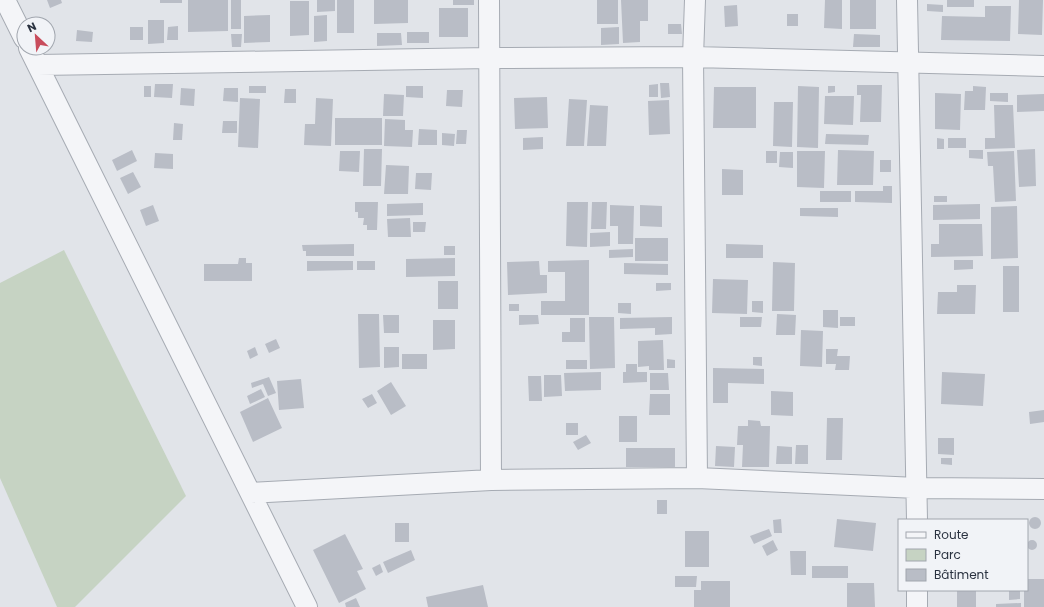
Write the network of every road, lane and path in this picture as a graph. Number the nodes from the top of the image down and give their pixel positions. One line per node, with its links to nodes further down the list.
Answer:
1 (5, 0): 5 (street)
2 (490, 0): 8 (street)
3 (695, 0): 7 (street)
4 (908, 0): 9 (street)
5 (16, 22)
6 (33, 56): 10 (street)
7 (694, 57): 8 (street); 9 (street); 12 (street)
8 (490, 58): 10 (street); 13 (street)
9 (909, 63): 11 (street); 14 (street)
10 (38, 66): 16 (street)
11 (1044, 66)
12 (697, 478): 13 (street); 14 (street)
13 (491, 480): 16 (street)
14 (917, 488): 15 (street); 17 (street)
15 (1044, 489)
16 (251, 493): 19 (street)
17 (917, 519)
18 (917, 591): 20 (street)
19 (307, 607)
20 (917, 607)

